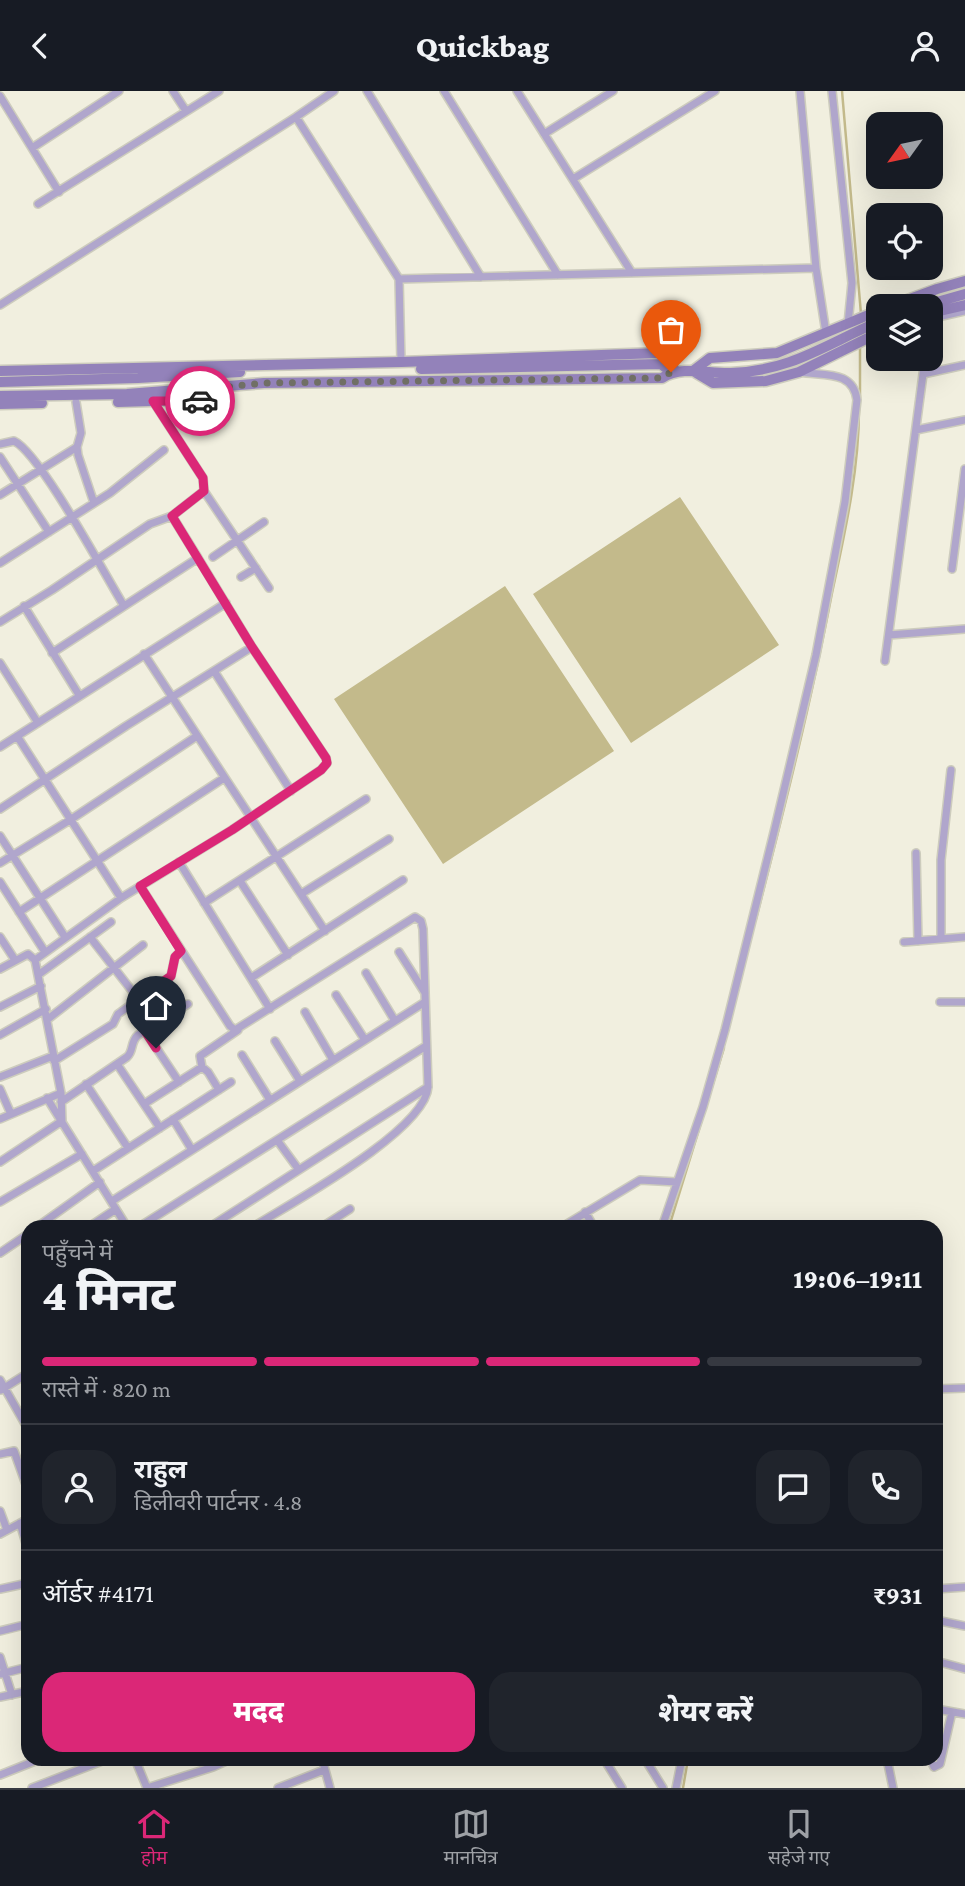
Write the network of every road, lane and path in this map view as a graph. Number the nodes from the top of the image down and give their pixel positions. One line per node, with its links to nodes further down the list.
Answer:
1 (119, 91): 16 (street)
2 (173, 91): 13 (street)
3 (219, 91): 13 (street)
4 (334, 91): 14 (street)
5 (367, 91): 23 (street)
6 (444, 91): 22 (street)
7 (517, 91): 15 (street)
8 (613, 91): 15 (street)
9 (715, 91): 17 (street)
10 (800, 91): 20 (street)
11 (832, 91): 36 (street)
12 (0, 96): 16 (street)
13 (186, 111): 18 (street)
14 (296, 117): 24 (street); 29 (street)
15 (544, 134): 17 (street)
16 (32, 148): 18 (street)
17 (573, 179): 21 (street)
18 (59, 191): 19 (street)
19 (38, 204)
20 (816, 268): 21 (street); 37 (street)
21 (632, 273): 22 (street)
22 (558, 275): 23 (street)
23 (481, 277): 24 (street)
24 (399, 279): 39 (street)
25 (965, 281): 26 (main road)
26 (923, 294)
27 (965, 294): 28 (main road)
28 (943, 300)
29 (0, 305)
30 (965, 305): 31 (main road)
31 (943, 311)
32 (965, 311): 33 (street)
33 (943, 314)
34 (866, 318): 36 (main road)
35 (866, 321): 42 (main road)
36 (850, 323): 37 (main road)
37 (825, 333): 42 (main road)
38 (866, 339): 45 (main road)
39 (401, 362): 41 (main road); 44 (main road)
40 (965, 365): 47 (street)
41 (0, 371)
42 (693, 371): 44 (main road); 45 (main road)
43 (923, 371): 47 (street)
44 (673, 372): 46 (main road); 49 (main road)
45 (799, 372): 198 (street)
46 (203, 374): 48 (main road); 50 (main road)
47 (923, 374): 56 (street)
48 (0, 382)
49 (226, 387): 50 (main road); 52 (main road)
50 (204, 389): 51 (main road)
51 (0, 396)
52 (153, 401): 53 (main road); 64 (street)
53 (76, 402): 54 (main road); 58 (street)
54 (0, 404)
55 (965, 420): 56 (street)
56 (916, 430): 85 (street)
57 (0, 444): 61 (street)
58 (77, 447): 61 (street); 66 (street)
59 (164, 450): 66 (street)
60 (0, 457): 63 (street)
61 (40, 469): 63 (street); 68 (street)
62 (965, 469): 77 (street)
63 (17, 484): 65 (street); 70 (street)
64 (204, 491): 67 (street); 71 (street)
65 (0, 495)
66 (94, 503): 68 (street)
67 (172, 516): 73 (street); 74 (street)
68 (72, 517): 70 (street); 74 (street)
69 (264, 522): 71 (street)
70 (49, 532): 75 (street)
71 (237, 541): 72 (street); 76 (street)
72 (213, 557)
73 (198, 558): 80 (street); 82 (street)
74 (95, 560): 81 (street); 82 (street)
75 (0, 563)
76 (256, 568): 78 (street); 79 (street)
77 (952, 569)
78 (241, 577)
79 (269, 588)
80 (226, 603): 86 (street); 88 (street)
81 (24, 606): 83 (street); 87 (street)
82 (124, 606): 87 (street)
83 (0, 622)
84 (965, 629): 85 (street)
85 (889, 635): 89 (street)
86 (252, 647): 91 (street); 103 (street)
87 (52, 653): 94 (street)
88 (144, 654): 94 (street); 95 (street)
89 (886, 660)
90 (0, 663): 92 (street)
91 (214, 671): 95 (street); 103 (street)
92 (9, 676): 93 (street); 96 (street)
93 (0, 682)
94 (79, 695): 96 (street)
95 (172, 697): 98 (street); 102 (street)
96 (38, 723): 97 (street)
97 (17, 736): 99 (street); 102 (street)
98 (197, 736): 101 (street); 107 (street)
99 (0, 747)
100 (951, 770): 133 (street)
101 (224, 778): 106 (street); 113 (street)
102 (44, 780): 105 (street); 107 (street)
103 (291, 790): 106 (street)
104 (366, 799): 112 (street)
105 (0, 809)
106 (250, 818): 112 (street); 114 (street)
107 (70, 820): 111 (street); 113 (street)
108 (0, 836): 111 (street)
109 (389, 839): 120 (street)
110 (916, 853): 134 (street)
111 (13, 856): 115 (street); 122 (street)
112 (276, 859): 117 (street); 120 (street)
113 (96, 860): 122 (street); 123 (street)
114 (179, 862): 119 (street); 125 (street)
115 (0, 863)
116 (403, 880): 128 (street)
117 (240, 881): 125 (street); 140 (street)
118 (0, 882): 121 (street)
119 (140, 886): 123 (street); 137 (street)
120 (301, 894): 128 (street)
121 (8, 895): 124 (street); 126 (street)
122 (40, 897): 126 (street); 130 (street)
123 (121, 898): 130 (street)
124 (0, 900)
125 (204, 903): 147 (street)
126 (19, 912): 138 (street)
127 (111, 922): 131 (street)
128 (325, 931): 140 (street)
129 (0, 937): 141 (street)
130 (65, 937): 138 (street)
131 (90, 937): 144 (street); 146 (street)
132 (965, 937): 133 (street)
133 (941, 939): 134 (street)
134 (918, 941): 135 (street)
135 (904, 942)
136 (143, 945): 144 (street)
137 (181, 951): 151 (street); 162 (street)
138 (45, 952): 142 (street)
139 (399, 953): 150 (street)
140 (288, 955): 147 (street)
141 (15, 960): 142 (street); 143 (street)
142 (35, 960): 146 (street)
143 (0, 969)
144 (115, 969): 151 (street); 159 (street)
145 (366, 973): 160 (street)
146 (38, 975): 148 (street)
147 (251, 978): 157 (street)
148 (41, 986): 155 (street); 156 (street)
149 (337, 995): 165 (street)
150 (425, 998): 157 (street); 160 (street); 167 (street)
151 (138, 1000): 161 (street); 169 (street)
152 (940, 1002): 153 (street)
153 (965, 1002)
154 (188, 1004): 161 (street)
155 (0, 1007)
156 (46, 1009): 159 (street); 164 (street)
157 (270, 1009): 162 (street)
158 (305, 1012): 170 (street)
159 (48, 1019): 169 (street)
160 (395, 1021): 165 (street)
161 (157, 1023): 163 (street)
162 (241, 1028): 172 (street)
163 (145, 1031): 171 (street); 175 (street)
164 (0, 1035)
165 (365, 1040): 170 (street)
166 (275, 1041): 174 (street)
167 (426, 1046): 178 (street); 190 (street)
168 (242, 1055): 183 (street)
169 (54, 1058): 173 (street); 182 (street)
170 (333, 1060): 174 (street)
171 (117, 1064): 177 (street); 184 (street)
172 (202, 1067): 175 (street); 180 (street)
173 (0, 1077)
174 (300, 1081): 183 (street)
175 (179, 1082): 184 (street)
176 (231, 1082): 180 (street)
177 (86, 1084): 182 (street); 191 (street)
178 (428, 1087): 195 (street); 209 (street)
179 (0, 1089): 185 (street)
180 (219, 1090): 187 (street)
181 (47, 1098): 182 (street); 185 (street); 188 (street)
182 (61, 1098): 188 (street)
183 (270, 1100): 192 (street)
184 (144, 1104): 189 (street)
185 (11, 1114): 186 (street)
186 (0, 1119)
187 (173, 1119): 189 (street); 192 (street)
188 (62, 1121): 193 (street); 194 (street)
189 (160, 1128): 191 (street)
190 (277, 1140): 195 (street); 207 (street)
191 (128, 1148): 196 (street)
192 (192, 1150): 199 (street)
193 (82, 1154): 196 (street); 200 (street)
194 (0, 1162)
195 (299, 1170): 208 (street)
196 (93, 1171): 197 (street)
197 (100, 1182): 199 (street); 204 (street)
198 (677, 1182): 203 (street); 213 (street)
199 (112, 1201): 201 (street)
200 (0, 1202)
201 (116, 1209): 205 (street); 206 (street)
202 (350, 1209): 210 (street)
203 (585, 1212): 211 (street); 212 (street)
204 (47, 1220)
205 (100, 1220)
206 (123, 1220)
207 (150, 1220)
208 (221, 1220)
209 (264, 1220)
210 (333, 1220)
211 (573, 1220)
212 (590, 1220)
213 (664, 1220)
214 (21, 1239): 215 (street)
215 (0, 1253)
216 (21, 1376): 217 (street)
217 (1, 1386): 220 (street)
218 (965, 1388): 219 (street)
219 (943, 1389)
220 (21, 1418)
221 (0, 1454): 222 (street)
222 (21, 1470)
223 (0, 1511): 226 (street)
224 (20, 1523): 225 (street); 226 (street)
225 (21, 1526)
226 (4, 1532)
227 (21, 1584): 229 (street)
228 (965, 1587): 230 (street)
229 (0, 1589)
230 (943, 1589)
231 (943, 1621): 233 (street)
232 (21, 1626): 234 (street)
233 (965, 1626)
234 (0, 1631)
235 (0, 1657): 239 (street)
236 (943, 1663): 238 (street)
237 (21, 1669): 239 (street)
238 (965, 1669)
239 (2, 1673): 241 (street)
240 (21, 1693): 241 (street)
241 (12, 1695): 242 (street)
242 (0, 1697)
243 (943, 1710): 244 (street)
244 (952, 1712): 245 (street); 246 (street)
245 (965, 1714)
246 (943, 1751)
247 (22, 1766): 257 (street)
248 (89, 1766): 258 (street)
249 (138, 1766): 259 (street)
250 (215, 1766): 259 (street)
251 (323, 1766): 256 (street)
252 (608, 1766): 262 (street)
253 (649, 1766): 263 (street)
254 (681, 1766): 264 (street)
255 (888, 1766): 265 (street)
256 (324, 1770): 260 (street); 261 (street)
257 (0, 1775)
258 (32, 1788)
259 (147, 1788)
260 (278, 1788)
261 (330, 1788)
262 (622, 1788)
263 (663, 1788)
264 (676, 1788)
265 (893, 1788)

